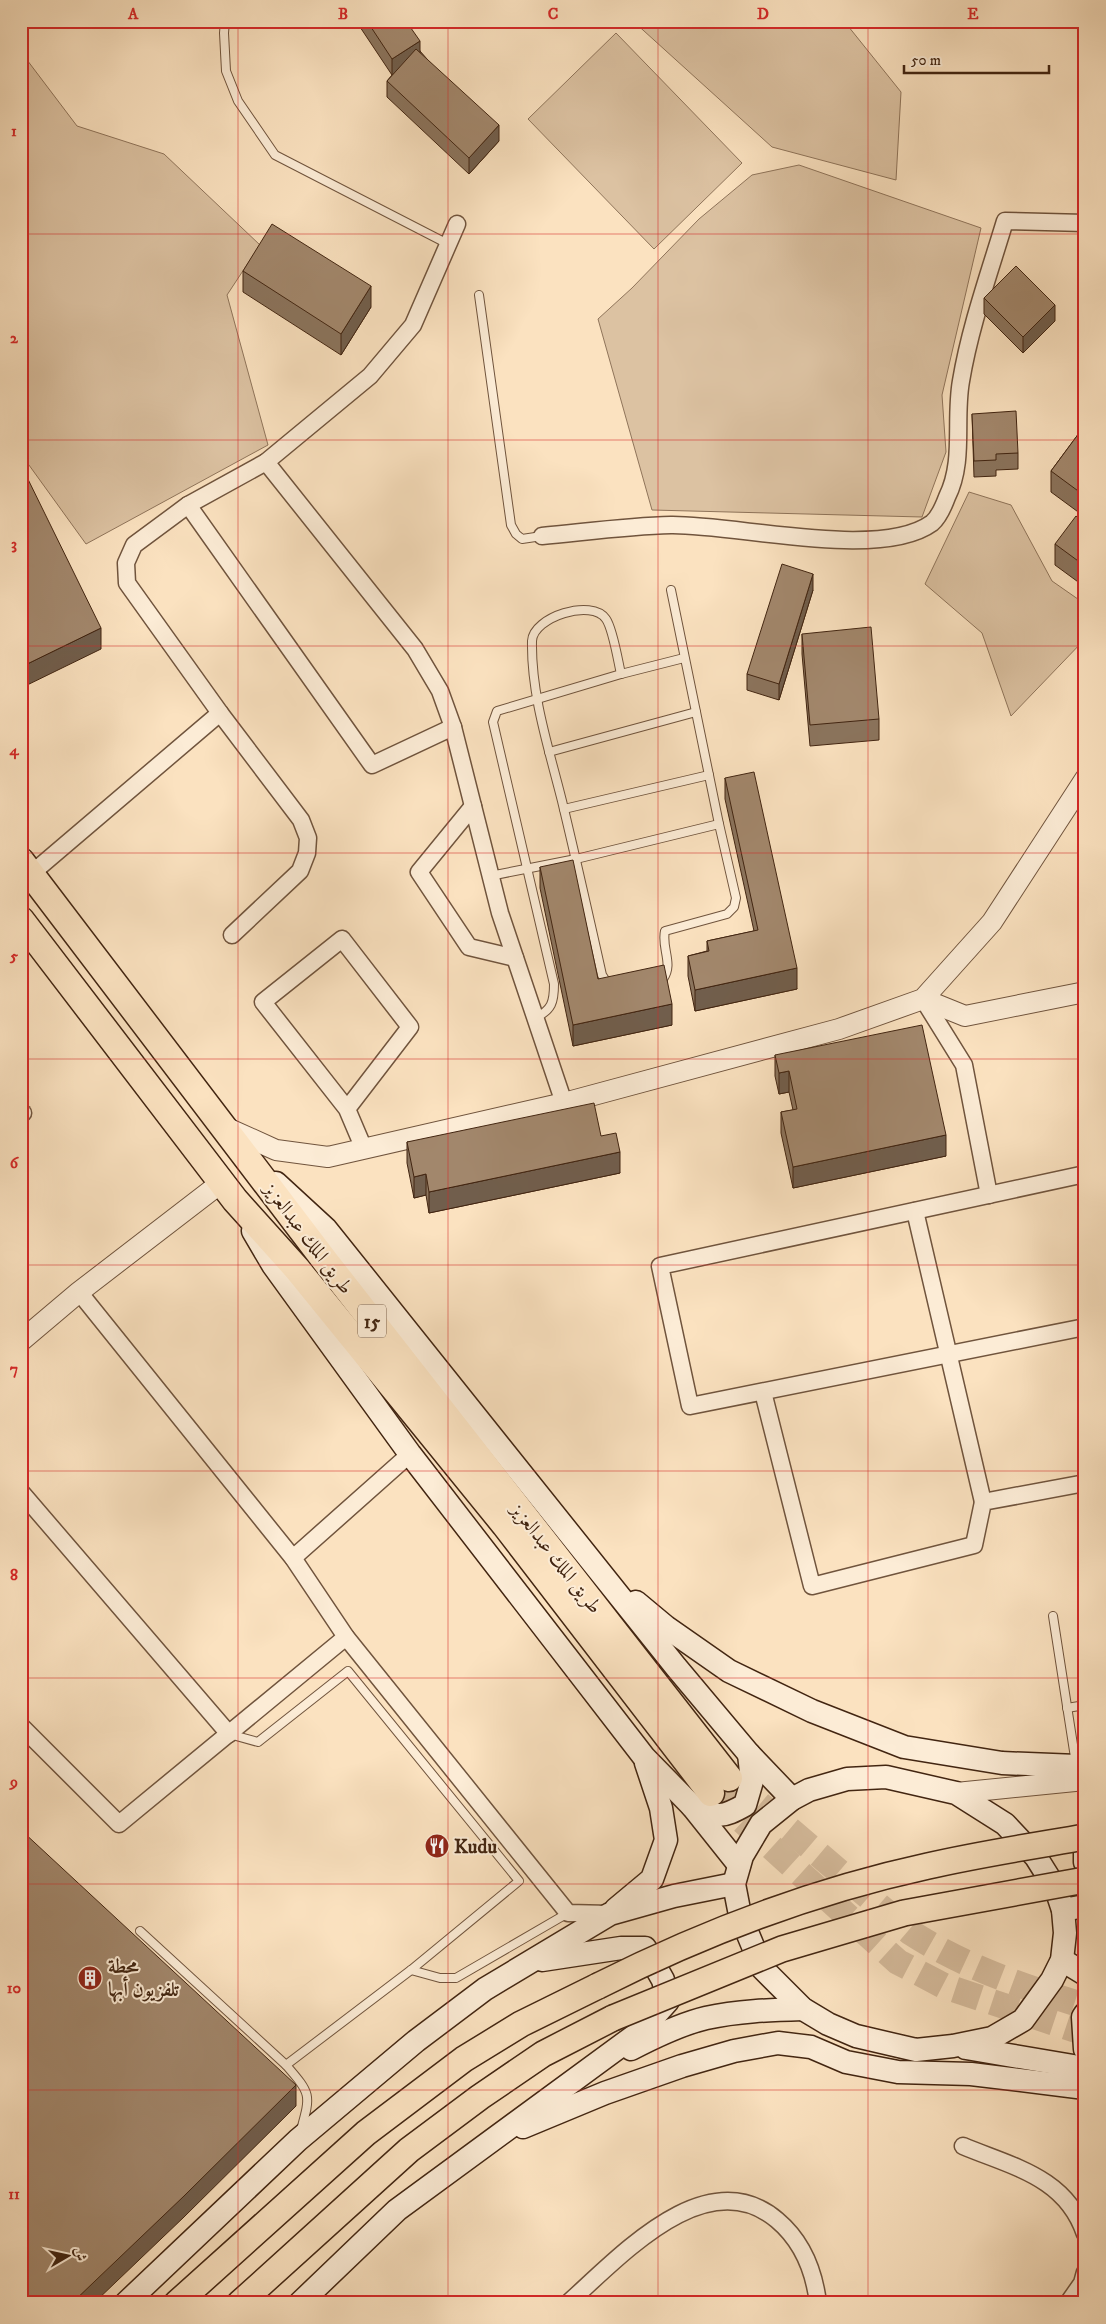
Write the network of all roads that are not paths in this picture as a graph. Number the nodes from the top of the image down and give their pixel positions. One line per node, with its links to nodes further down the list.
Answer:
1 (225, 21): 4 (lane)
2 (1085, 223): 8 (street)
3 (457, 224): 4 (street)
4 (448, 244): 6 (street)
5 (479, 295): 8 (lane)
6 (266, 462): 7 (street); 15 (street)
7 (188, 505): 14 (street); 15 (street)
8 (542, 536)
9 (671, 590): 10 (lane)
10 (684, 658): 11 (lane); 13 (lane)
11 (621, 674): 12 (lane); 12 (lane)
12 (537, 699): 16 (lane); 24 (lane)
13 (696, 712): 16 (lane); 17 (lane)
14 (220, 713): 23 (street); 27 (street)
15 (453, 727): 19 (street)
16 (549, 752): 20 (lane)
17 (709, 775): 20 (lane); 21 (lane)
18 (1085, 779): 32 (street)
19 (473, 806): 25 (street); 28 (street)
20 (564, 809): 22 (lane)
21 (719, 824): 22 (lane); 29 (lane)
22 (576, 858): 24 (lane); 30 (lane)
23 (26, 867): 36 (highway, طريق الملك عبدالعزيز / 15)
24 (527, 868): 25 (lane); 33 (lane)
25 (490, 876): 28 (street)
26 (21, 920): 40 (highway, طريق الملك عبدالعزيز / 15)
27 (232, 935)
28 (515, 958): 33 (street)
29 (654, 980)
30 (621, 986)
31 (1085, 992): 32 (street)
32 (923, 999): 34 (street); 41 (street)
33 (535, 1018): 34 (street)
34 (564, 1103): 37 (street)
35 (347, 1109): 35 (street); 37 (street)
36 (225, 1127): 37 (street); 38 (highway, طريق الملك عبدالعزيز / 15)
37 (364, 1149)
38 (251, 1161): 53 (main road); 63 (highway, طريق الملك عبدالعزيز / 15)
39 (1085, 1174): 41 (street)
40 (228, 1191): 43 (street); 48 (main road); 63 (highway, طريق الملك عبدالعزيز / 15)
41 (989, 1195): 42 (street)
42 (915, 1211): 46 (street); 47 (street)
43 (79, 1292): 45 (street); 52 (street)
44 (1085, 1327): 46 (street)
45 (21, 1341)
46 (949, 1354): 47 (street); 51 (street)
47 (763, 1392): 51 (street)
48 (410, 1454): 52 (street); 61 (main road)
49 (1085, 1483): 51 (street)
50 (21, 1492): 59 (street)
51 (983, 1502)
52 (293, 1558): 55 (street)
53 (598, 1569): 60 (main road); 62 (main road)
54 (1053, 1616): 57 (lane)
55 (346, 1637): 59 (street); 73 (street)
56 (1085, 1705): 57 (lane)
57 (1067, 1708): 62 (lane)
58 (21, 1726): 59 (street)
59 (229, 1734): 78 (lane)
60 (749, 1754): 63 (main road); 65 (main road)
61 (644, 1757): 63 (main road); 74 (main road)
62 (1082, 1774): 64 (street)
63 (711, 1792): 69 (main road)
64 (956, 1793): 65 (main road); 72 (main road)
65 (792, 1799): 69 (main road)
66 (1085, 1837): 94 (main road, bridge)
67 (1085, 1846): 68 (main road)
68 (1085, 1862)
69 (736, 1875): 74 (main road); 80 (main road)
70 (1085, 1880): 95 (main road, bridge)
71 (1085, 1906): 72 (main road)
72 (1063, 1910): 76 (main road)
73 (568, 1913): 74 (street); 78 (lane)
74 (610, 1914): 77 (main road)
75 (140, 1931): 84 (lane)
76 (1062, 1960): 79 (main road); 82 (main road)
77 (531, 1962): 86 (main road); 88 (main road)
78 (411, 1970): 84 (lane)
79 (1085, 1974)
80 (803, 2009): 82 (main road); 86 (main road)
81 (1085, 2014): 83 (main road)
82 (953, 2046): 85 (main road)
83 (1085, 2049)
84 (286, 2065): 88 (lane)
85 (1085, 2068)
86 (577, 2077): 89 (main road)
87 (1085, 2088): 89 (main road)
88 (298, 2140): 93 (main road)
89 (490, 2141): 96 (main road)
90 (963, 2146): 91 (street)
91 (1085, 2234)
92 (1085, 2272): 99 (street)
93 (126, 2303)
94 (177, 2303)
95 (240, 2303)
96 (300, 2303)
97 (568, 2303): 98 (street)
98 (818, 2303)
99 (1068, 2303)

